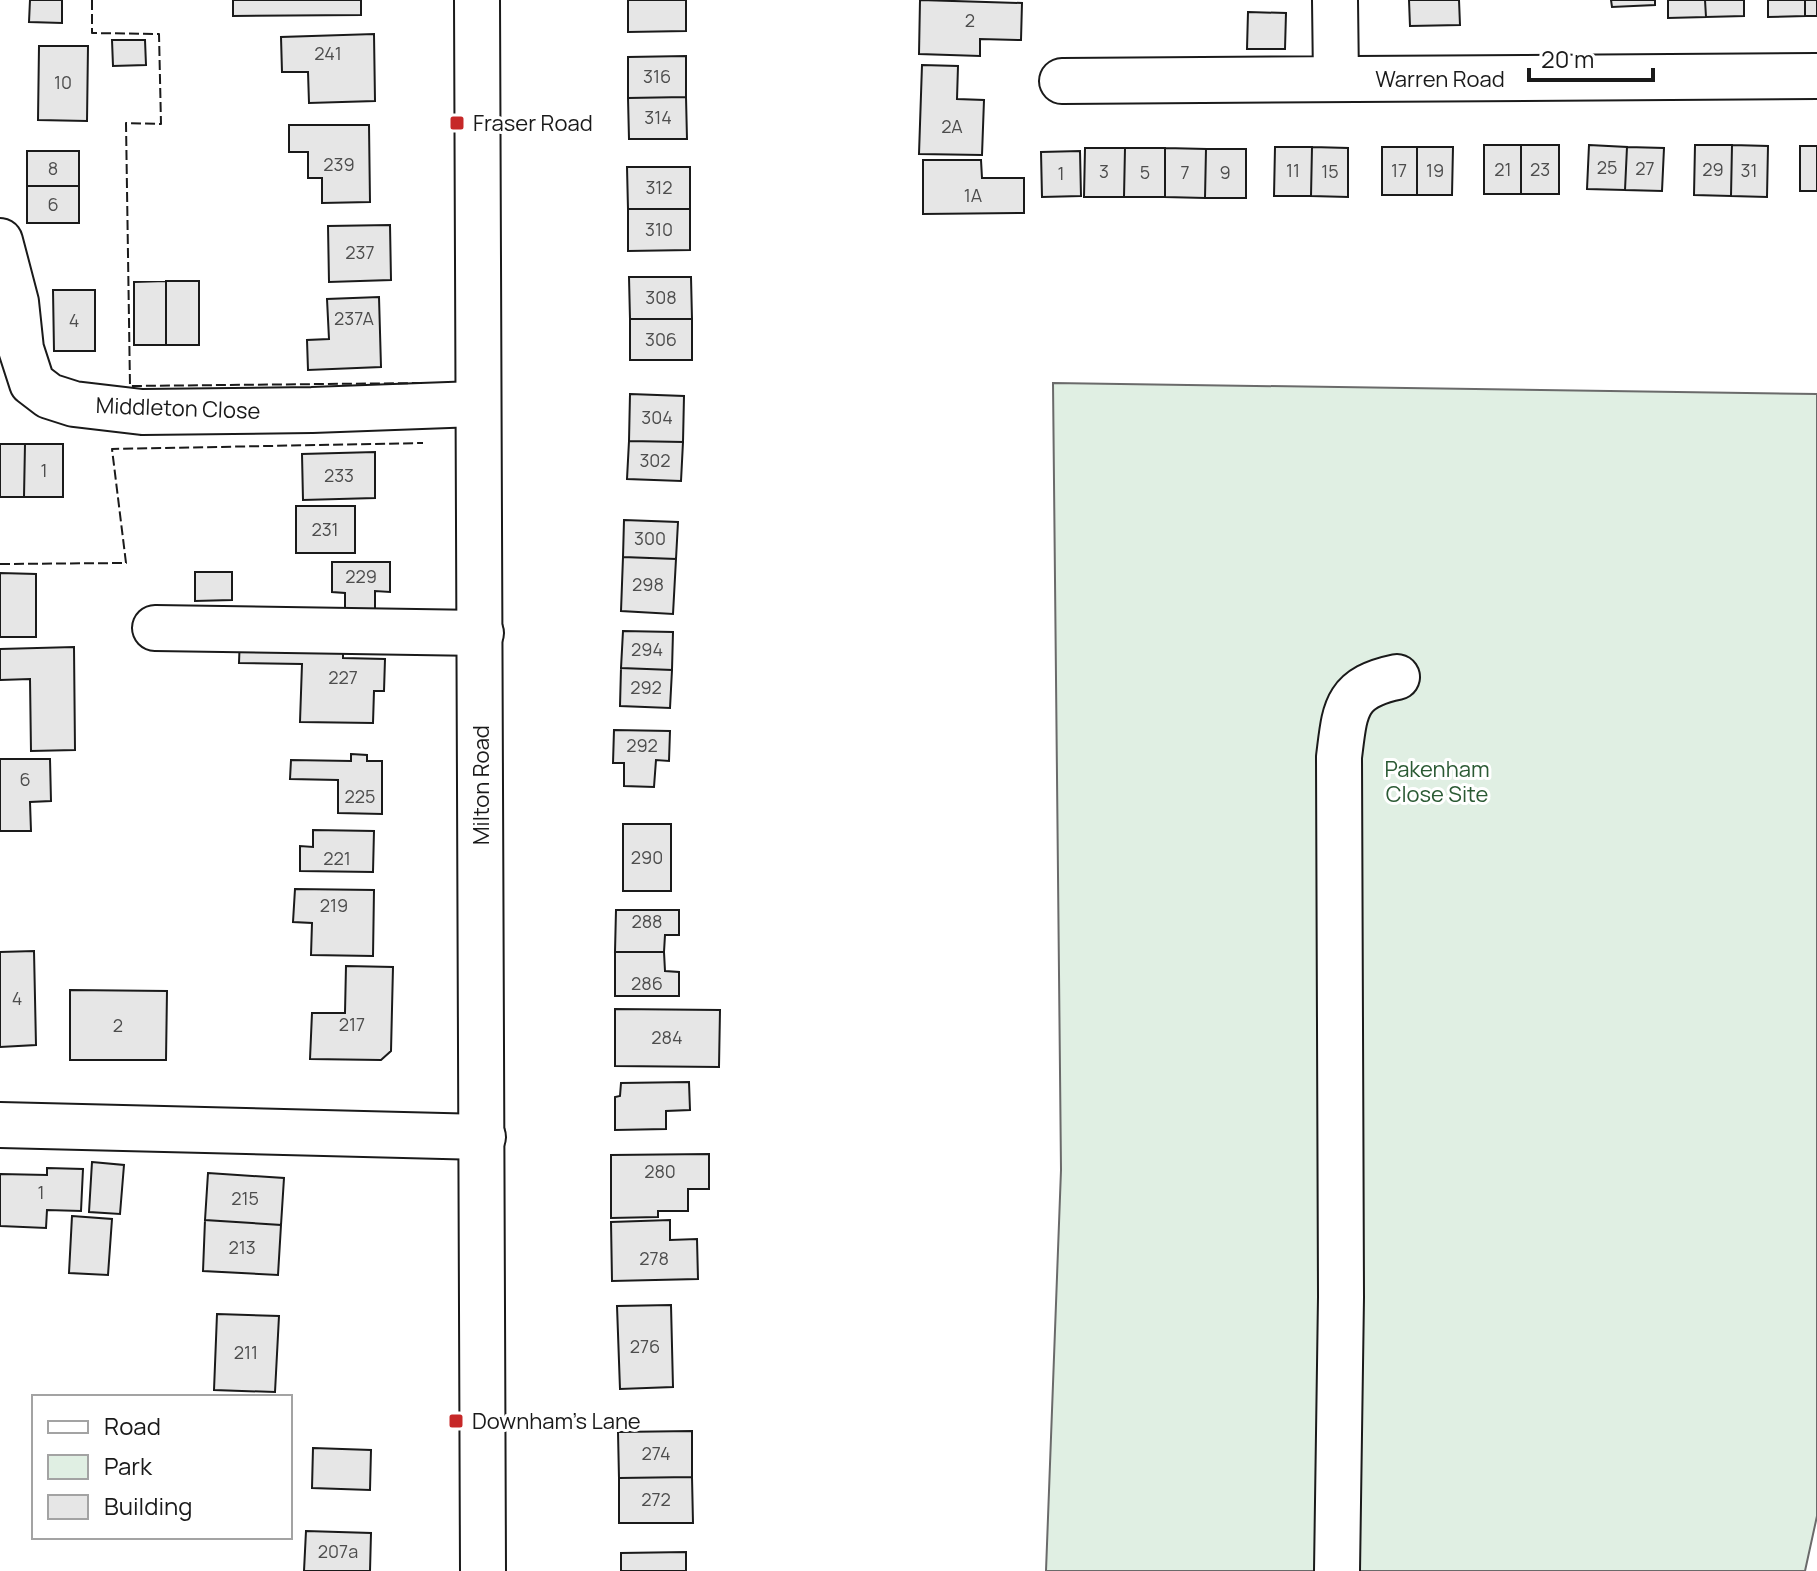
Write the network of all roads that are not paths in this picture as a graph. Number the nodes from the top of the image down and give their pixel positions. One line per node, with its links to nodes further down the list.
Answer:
1 (477, 0): 8 (street, Milton Road)
2 (1335, 0): 4 (street)
3 (1817, 76): 4 (street, Warren Road)
4 (1336, 79): 5 (street, Warren Road)
5 (1062, 81)
6 (0, 241): 7 (street, Middleton Close)
7 (16, 389): 8 (street, Middleton Close)
8 (476, 404): 10 (street, Milton Road)
9 (155, 628): 10 (street)
10 (481, 633): 13 (street, Milton Road)
11 (1397, 677): 15 (street)
12 (0, 1125): 13 (street)
13 (483, 1137): 14 (street, Milton Road)
14 (483, 1571)
15 (1337, 1571)

